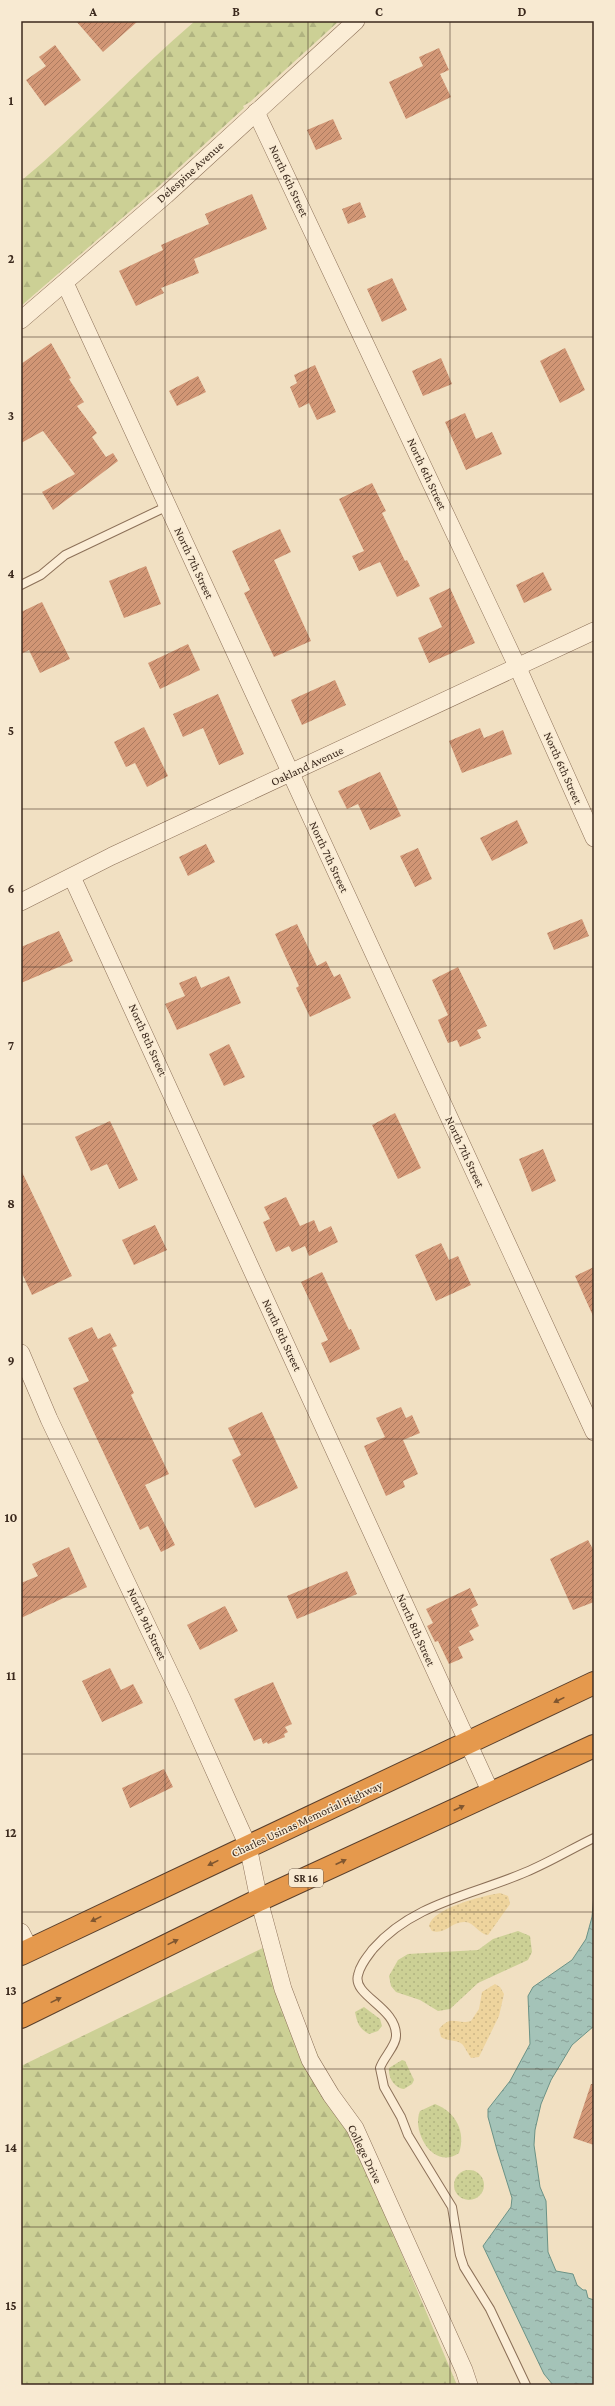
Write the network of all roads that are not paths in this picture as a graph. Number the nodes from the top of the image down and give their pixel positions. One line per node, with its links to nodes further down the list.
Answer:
1 (356, 21): 2 (street, Delespine Avenue)
2 (256, 112): 3 (street, Delespine Avenue); 8 (street, North 6th Street)
3 (65, 283): 4 (street, Delespine Avenue); 5 (street, North 7th Street)
4 (21, 320)
5 (168, 506): 6 (lane); 9 (street, North 7th Street)
6 (21, 585)
7 (594, 631): 8 (street, Oakland Avenue)
8 (518, 668): 9 (street, Oakland Avenue); 10 (street, North 6th Street)
9 (292, 773): 11 (street, Oakland Avenue); 14 (street, North 7th Street)
10 (594, 838)
11 (72, 877): 12 (street, Oakland Avenue); 16 (street, North 8th Street)
12 (21, 902)
13 (21, 1353): 20 (street, North 9th Street)
14 (594, 1432)
15 (594, 1683): 16 (highway, Charles Usinas Memorial Highway, one-way to 16)
16 (468, 1744): 18 (street, North 8th Street); 20 (highway, Charles Usinas Memorial Highway)
17 (594, 1746): 18 (highway, SR 16)
18 (491, 1794): 21 (highway, SR 16, one-way to 18)
19 (594, 1838): 25 (lane)
20 (248, 1846): 21 (street, North 9th Street); 22 (highway, Charles Usinas Memorial Highway, one-way to 22)
21 (258, 1900): 23 (highway, SR 16, one-way to 21); 24 (street, College Drive)
22 (24, 1945)
23 (21, 2017)
24 (469, 2385)
25 (526, 2385)

